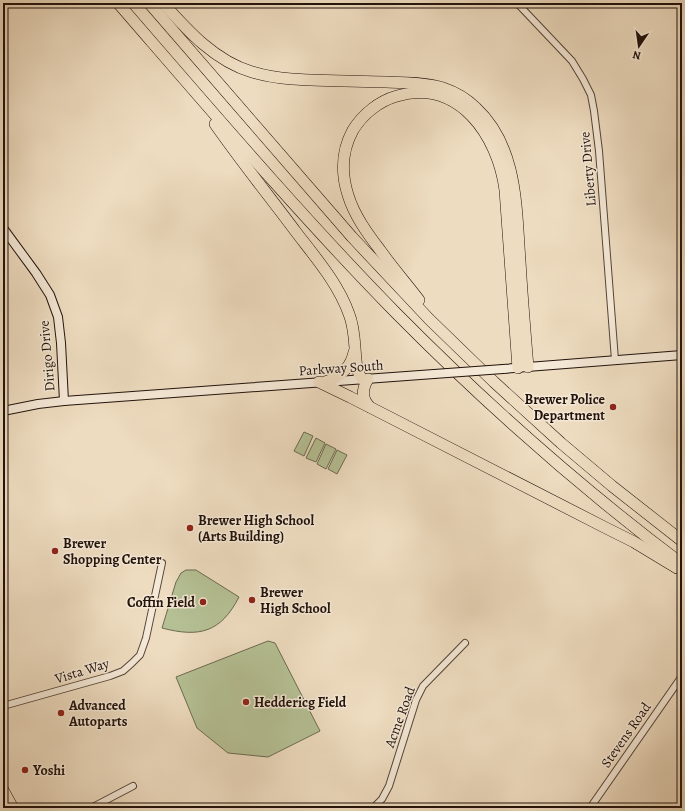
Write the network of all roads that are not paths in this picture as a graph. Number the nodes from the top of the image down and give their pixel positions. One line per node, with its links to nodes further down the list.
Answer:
1 (118, 3): 5 (highway)
2 (150, 3): 8 (highway)
3 (163, 3): 11 (highway)
4 (517, 3): 10 (street, Liberty Drive)
5 (170, 62): 7 (highway); 19 (highway)
6 (3, 228): 14 (main road, Dirigo Drive)
7 (355, 348): 12 (highway); 13 (highway)
8 (461, 351): 11 (highway); 17 (highway)
9 (682, 355): 10 (main road, Parkway South)
10 (615, 360): 11 (main road, Parkway South)
11 (523, 367): 12 (main road, Parkway South, bridge)
12 (365, 379): 13 (main road, Parkway South); 15 (highway)
13 (322, 382): 14 (main road, Parkway South); 15 (highway)
14 (64, 401): 16 (main road, Parkway South)
15 (374, 409): 20 (highway)
16 (3, 411)
17 (682, 541)
18 (162, 562): 23 (street, Vista Way)
19 (682, 564)
20 (682, 571)
21 (465, 643): 28 (street, Acme Road)
22 (682, 676): 29 (street, Stevens Road)
23 (3, 706)
24 (133, 786): 27 (street)
25 (3, 788): 26 (main road)
26 (14, 808)
27 (91, 808)
28 (373, 808)
29 (590, 808)

